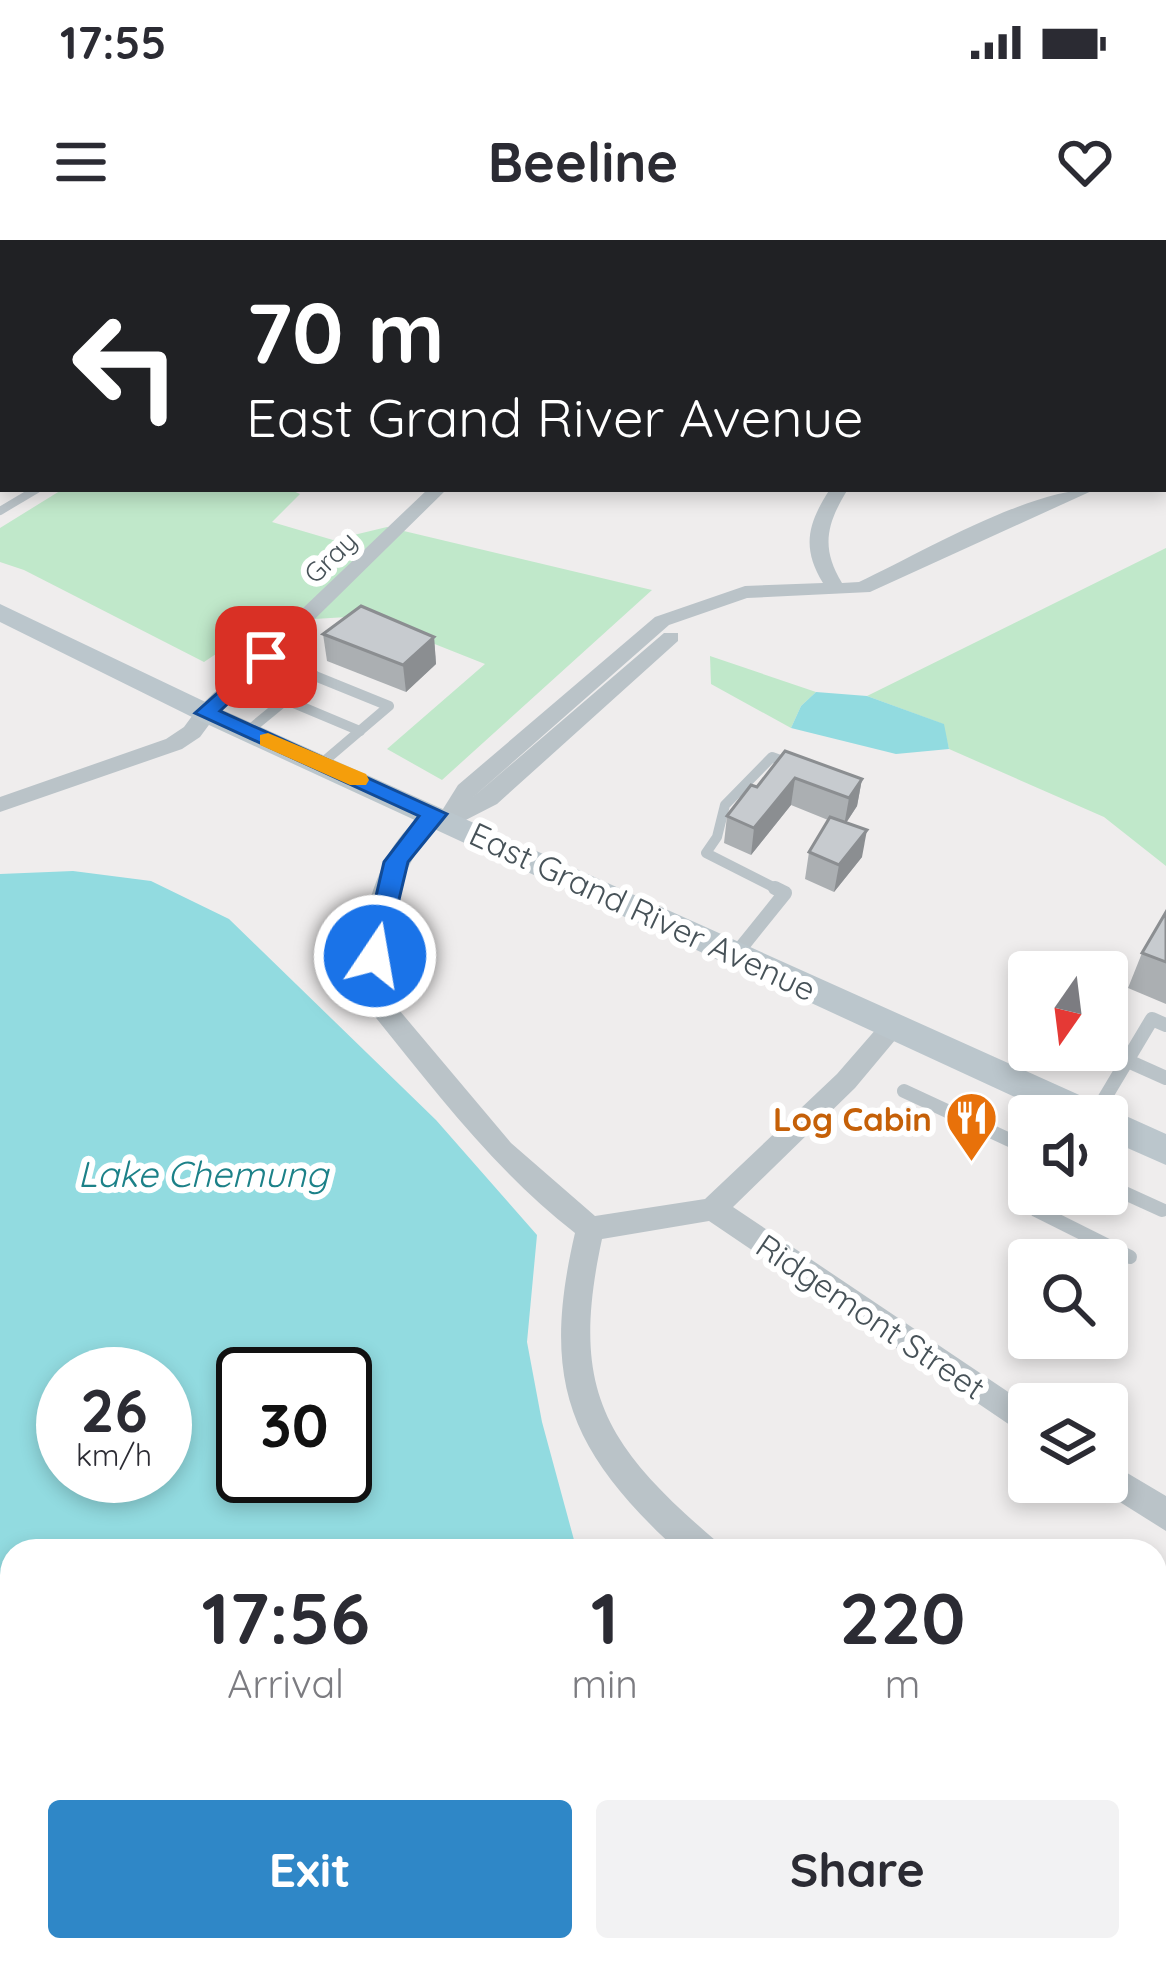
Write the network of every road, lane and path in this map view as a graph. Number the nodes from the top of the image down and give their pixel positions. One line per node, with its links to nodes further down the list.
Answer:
1 (32, 492): 5 (lane)
2 (436, 492): 9 (street, Gray)
3 (837, 492): 6 (street)
4 (1079, 492): 6 (street)
5 (0, 511)
6 (837, 591): 7 (street)
7 (704, 611): 10 (street); 11 (street)
8 (0, 612): 14 (main road, East Grand River Avenue)
9 (266, 657): 12 (lane); 14 (street, Gray)
10 (608, 663): 11 (street); 17 (street)
11 (630, 673): 19 (street)
12 (315, 676): 13 (lane); 15 (lane)
13 (286, 700): 15 (lane); 16 (lane)
14 (206, 713): 16 (main road, East Grand River Avenue); 21 (street, Gray)
15 (360, 730): 18 (lane)
16 (248, 731): 18 (main road, East Grand River Avenue)
17 (503, 756): 19 (street); 22 (street)
18 (322, 764): 22 (main road, East Grand River Avenue)
19 (527, 766): 22 (street)
20 (813, 771): 23 (lane)
21 (0, 805)
22 (442, 817): 23 (main road, East Grand River Avenue); 37 (street)
23 (736, 955): 25 (main road, East Grand River Avenue)
24 (1166, 1025): 26 (lane)
25 (893, 1027): 29 (main road, East Grand River Avenue); 34 (street)
26 (1128, 1061): 27 (lane)
27 (1166, 1078)
28 (904, 1091): 31 (lane)
29 (1045, 1095)
30 (1128, 1133): 32 (main road)
31 (1008, 1139)
32 (1166, 1150)
33 (1128, 1195): 35 (lane)
34 (713, 1209): 37 (street); 39 (street, Ridgemont Street)
35 (1162, 1210)
36 (1046, 1215): 38 (lane)
37 (590, 1229): 42 (street)
38 (1130, 1257)
39 (1008, 1410)
40 (1128, 1491): 41 (street)
41 (1166, 1515)
42 (691, 1539)

